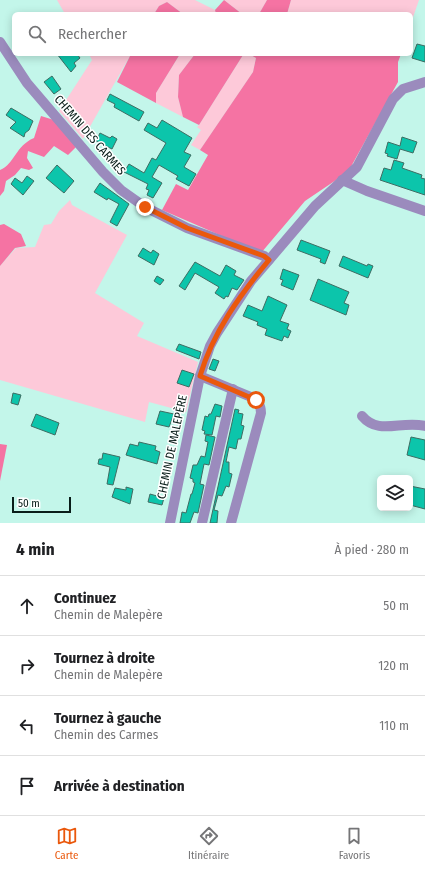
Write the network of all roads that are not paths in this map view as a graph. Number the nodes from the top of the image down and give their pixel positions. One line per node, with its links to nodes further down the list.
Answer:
1 (0, 42): 5 (street, CHEMIN DES CARMES)
2 (425, 82): 3 (street, CHEMIN DE MALEPÈRE)
3 (342, 180): 4 (street); 5 (street, CHEMIN DE MALEPÈRE)
4 (425, 211)
5 (269, 260): 6 (street, CHEMIN DE MALEPÈRE)
6 (200, 376): 7 (street); 10 (street, CHEMIN DE MALEPÈRE)
7 (233, 389): 11 (street); 12 (street)
8 (362, 416): 9 (street)
9 (425, 426)
10 (170, 523)
11 (202, 523)
12 (231, 523)

